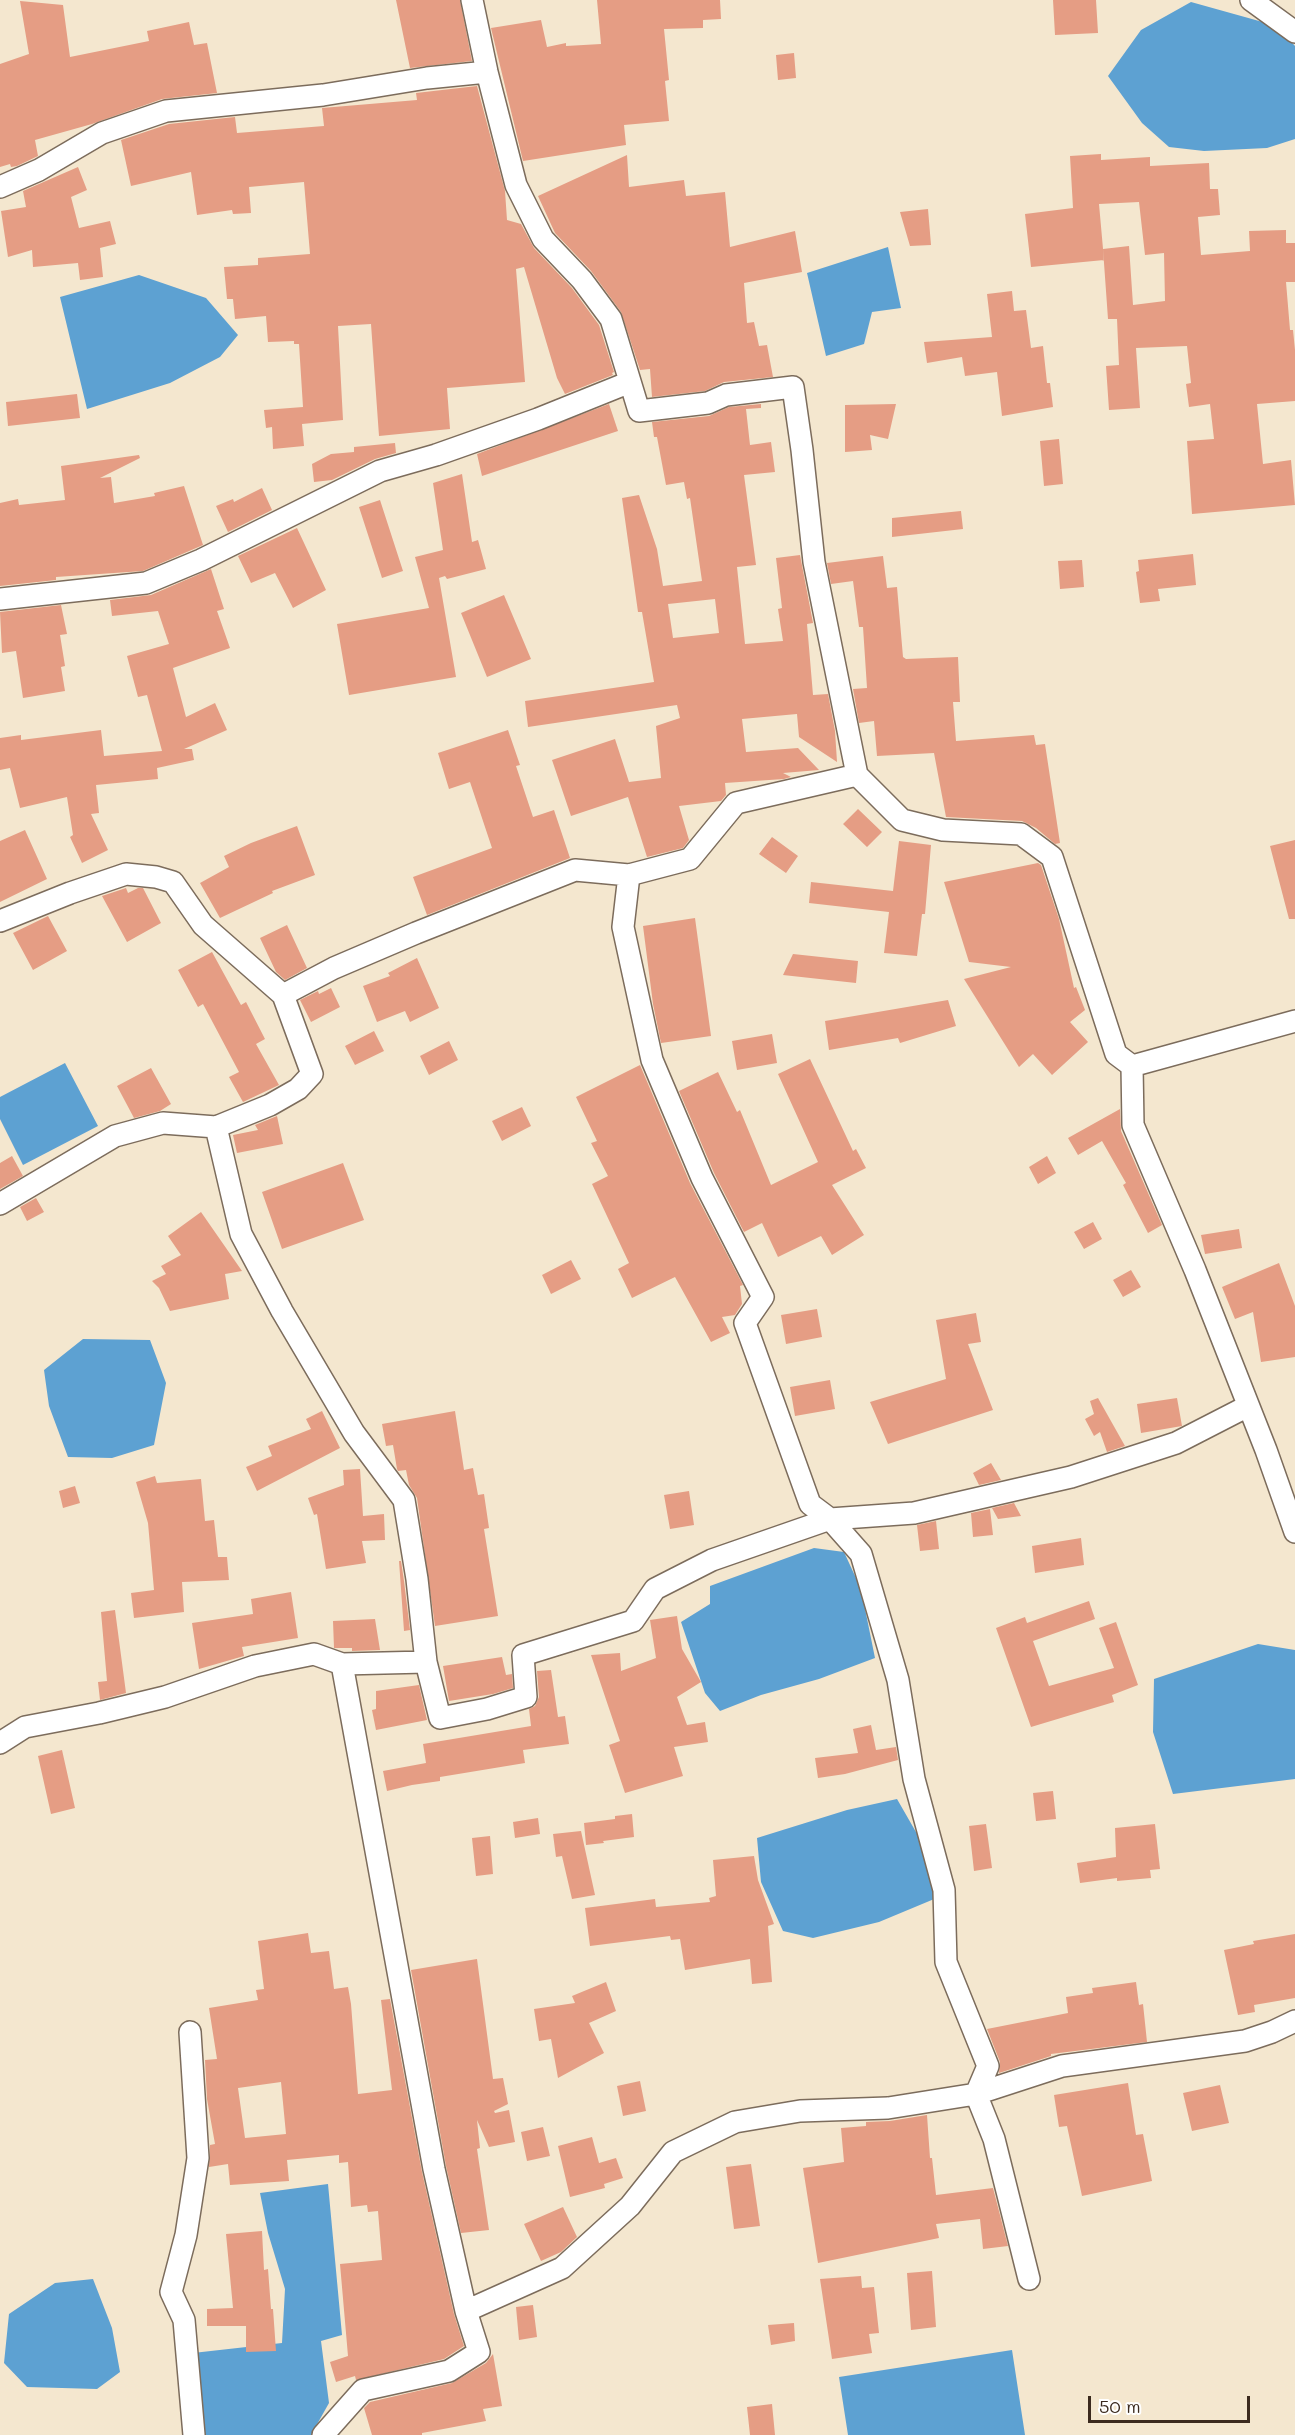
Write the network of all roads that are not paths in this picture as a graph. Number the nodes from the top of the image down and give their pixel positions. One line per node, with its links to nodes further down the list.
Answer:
1 (472, 0): 4 (street)
2 (1251, 0): 3 (street)
3 (1295, 32)
4 (487, 72): 5 (street); 6 (street)
5 (0, 187)
6 (630, 382): 7 (street); 8 (street)
7 (0, 599)
8 (857, 775): 9 (street); 13 (street)
9 (629, 875): 11 (street); 17 (street)
10 (0, 921): 11 (street)
11 (283, 995): 14 (street)
12 (1295, 1021): 13 (street)
13 (1132, 1066): 16 (street)
14 (216, 1127): 15 (street); 19 (street)
15 (0, 1204)
16 (1248, 1406): 17 (street); 18 (street)
17 (830, 1519): 19 (street); 24 (street)
18 (1295, 1532)
19 (426, 1662): 20 (street)
20 (342, 1664): 21 (street); 26 (street)
21 (0, 1743)
22 (1295, 2021): 24 (street)
23 (190, 2032): 27 (street)
24 (976, 2094): 25 (street); 26 (street)
25 (1029, 2279)
26 (466, 2311): 28 (street)
27 (194, 2435)
28 (323, 2435)

